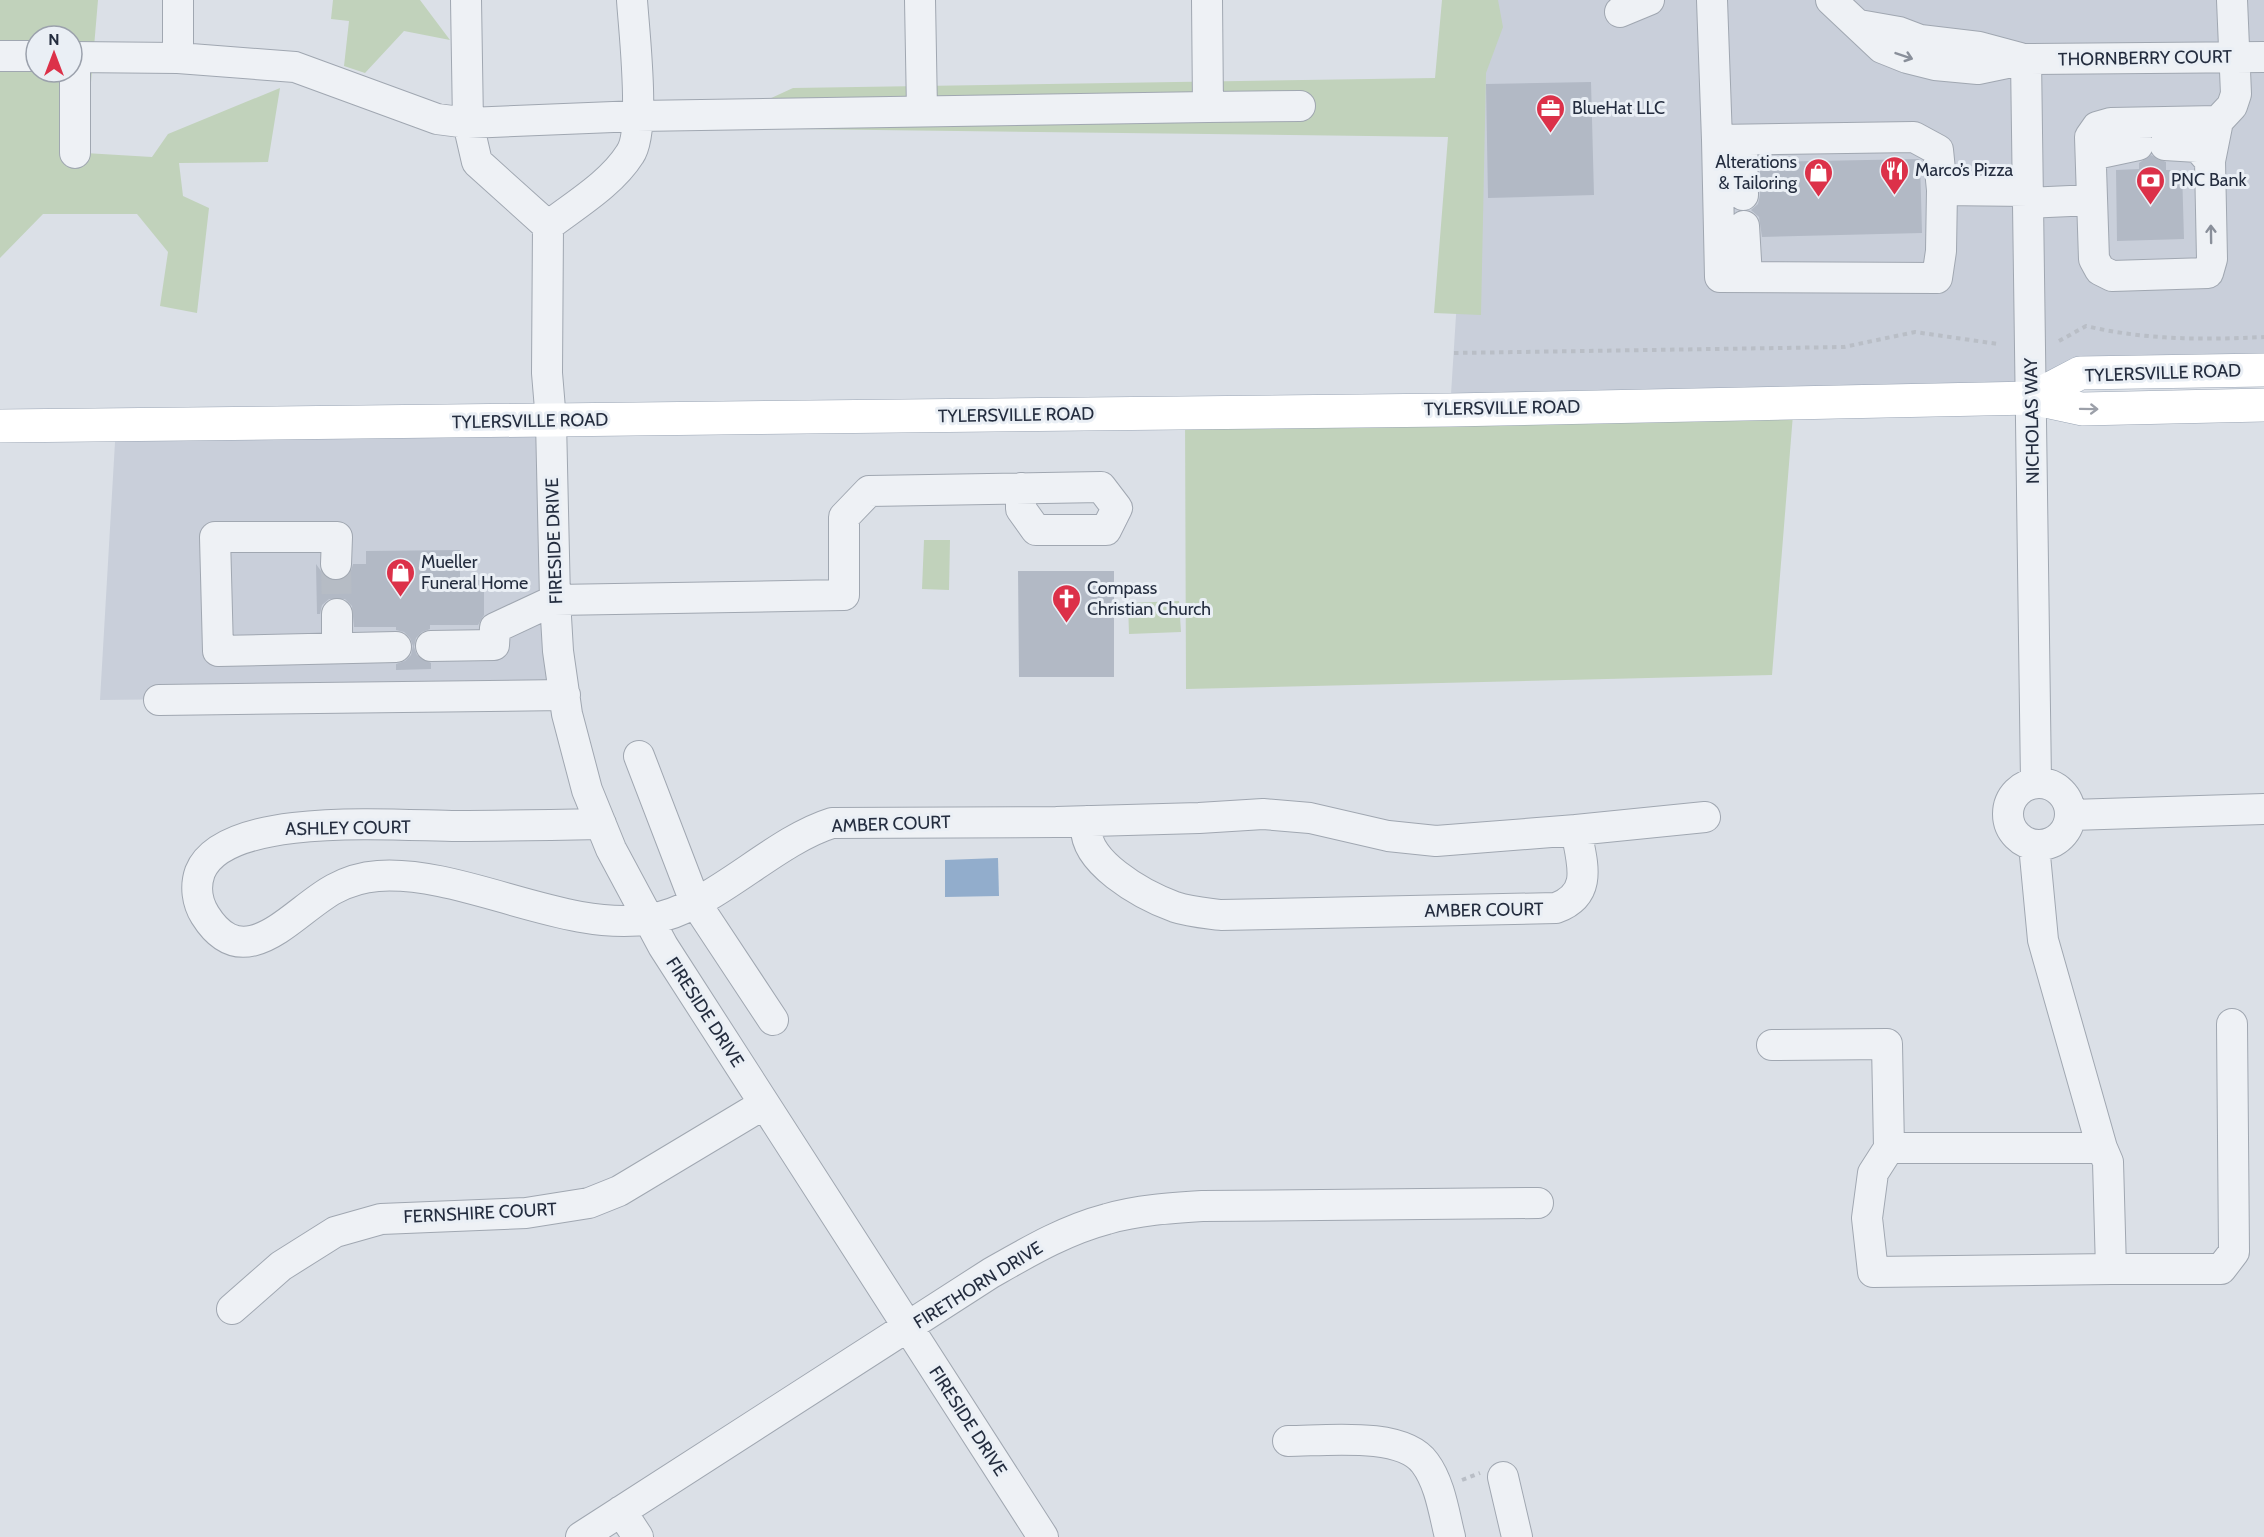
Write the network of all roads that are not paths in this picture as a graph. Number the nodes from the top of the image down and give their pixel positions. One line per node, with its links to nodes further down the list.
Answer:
1 (178, 0): 16 (street)
2 (466, 0): 24 (street)
3 (632, 0): 22 (street)
4 (920, 0): 21 (street)
5 (1207, 0): 20 (street)
6 (1649, 0): 10 (street)
7 (1712, 0): 25 (street)
8 (1831, 0): 17 (street, THORNBERRY COURT)
9 (2232, 0): 14 (street)
10 (1620, 12)
11 (0, 56): 12 (street)
12 (24, 56)
13 (84, 57): 16 (street)
14 (2234, 57): 15 (street, THORNBERRY COURT); 17 (street, THORNBERRY COURT); 23 (street)
15 (2264, 57)
16 (178, 58): 24 (street)
17 (2026, 59): 31 (street, NICHOLAS WAY)
18 (74, 84): 26 (street)
19 (1300, 106): 20 (street)
20 (1208, 107): 21 (street)
21 (922, 110): 22 (street)
22 (638, 116): 24 (street); 33 (street)
23 (2218, 121): 27 (street); 28 (street)
24 (468, 123): 33 (street)
25 (1729, 140): 29 (street); 30 (street); 35 (street)
26 (75, 153)
27 (2091, 155): 28 (street); 32 (street)
28 (2210, 161): 32 (street, one-way to 28)
29 (1942, 190): 31 (street); 35 (street)
30 (1743, 195)
31 (2028, 197): 32 (street); 37 (street, NICHOLAS WAY)
32 (2092, 200)
33 (548, 226): 39 (street, FIRESIDE DRIVE)
34 (1744, 226): 35 (street)
35 (1747, 277)
36 (2264, 370): 37 (main road, TYLERSVILLE ROAD)
37 (2032, 398): 38 (main road, TYLERSVILLE ROAD, one-way to 38); 39 (main road, TYLERSVILLE ROAD); 51 (street, NICHOLAS WAY)
38 (2264, 405)
39 (551, 421): 40 (main road, TYLERSVILLE ROAD); 43 (street, FIRESIDE DRIVE)
40 (0, 426)
41 (1021, 488): 43 (street)
42 (336, 564): 47 (street)
43 (555, 600): 45 (street); 48 (street, FIRESIDE DRIVE)
44 (337, 614): 47 (street)
45 (431, 646)
46 (396, 647): 47 (street)
47 (337, 648)
48 (565, 695): 49 (street); 56 (street, FIRESIDE DRIVE)
49 (159, 700)
50 (639, 756): 59 (street)
51 (2036, 782): 53 (street); 58 (street)
52 (2264, 809): 53 (street)
53 (2071, 815): 58 (street)
54 (1705, 817): 57 (street)
55 (1087, 821): 57 (street, AMBER COURT); 57 (street, AMBER COURT); 59 (street, AMBER COURT)
56 (601, 824): 60 (street, FIRESIDE DRIVE); 60 (street, ASHLEY COURT)
57 (1576, 830)
58 (2034, 845): 66 (street)
59 (694, 902): 60 (street, AMBER COURT); 61 (street)
60 (647, 920): 64 (street, FIRESIDE DRIVE)
61 (773, 1020)
62 (2232, 1024): 68 (street)
63 (1772, 1045): 65 (street)
64 (765, 1104): 69 (street, FERNSHIRE COURT); 70 (street, FIRESIDE DRIVE)
65 (1889, 1148): 66 (street); 68 (street)
66 (2102, 1148): 68 (street)
67 (1539, 1203): 70 (street, FIRETHORN DRIVE)
68 (2111, 1269)
69 (232, 1309)
70 (908, 1328): 73 (street, FIRETHORN DRIVE); 76 (street, FIRESIDE DRIVE)
71 (1288, 1441): 77 (street)
72 (1503, 1477): 78 (street)
73 (621, 1511): 74 (street, FIRETHORN DRIVE); 75 (street)
74 (581, 1537)
75 (638, 1537)
76 (1043, 1537)
77 (1450, 1537)
78 (1517, 1537)

